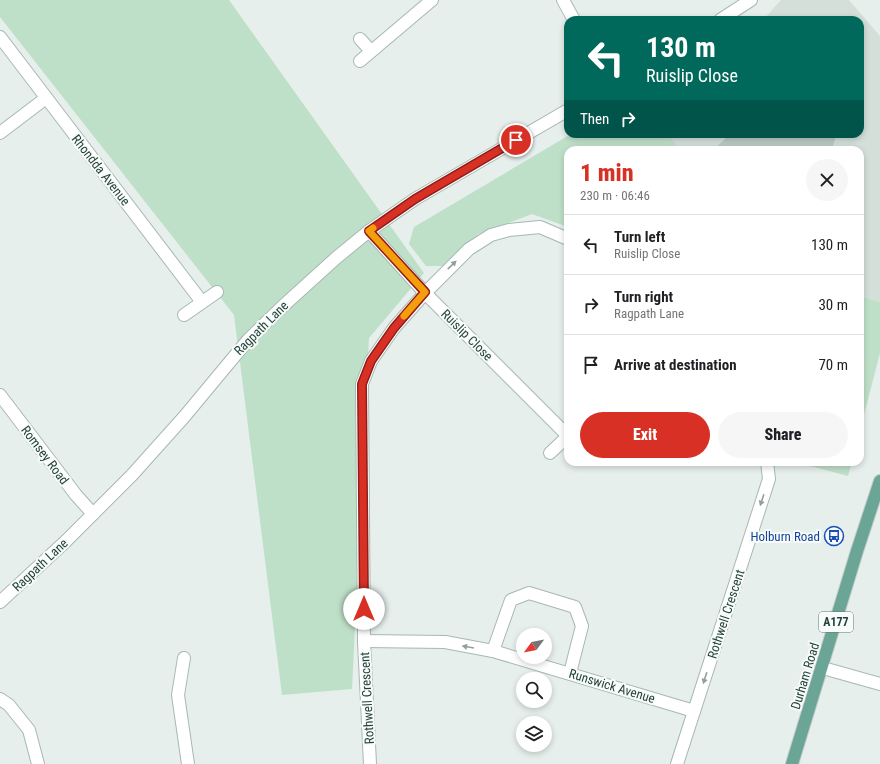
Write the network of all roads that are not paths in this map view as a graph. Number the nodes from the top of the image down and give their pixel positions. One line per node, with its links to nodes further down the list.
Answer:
1 (432, 0): 8 (street)
2 (563, 0): 4 (street)
3 (751, 0): 5 (street)
4 (572, 16)
5 (726, 16)
6 (0, 37): 10 (street, Rhondda Avenue)
7 (360, 39): 8 (street)
8 (371, 51): 9 (street)
9 (360, 60)
10 (46, 98): 12 (street); 17 (street, Rhondda Avenue)
11 (564, 112): 13 (street, Ragpath Lane)
12 (0, 134)
13 (369, 231): 16 (street, Ruislip Close); 25 (street, Ragpath Lane)
14 (564, 237): 16 (street, Rothwell Crescent, one-way to 14)
15 (217, 292): 17 (street)
16 (425, 292): 20 (street, Ruislip Close); 27 (street, Rothwell Crescent)
17 (202, 302): 18 (street)
18 (184, 315)
19 (0, 395): 25 (street, Romsey Road)
20 (564, 432)
21 (564, 440): 22 (street, Ruislip Close)
22 (550, 453)
23 (767, 466): 34 (street, Rothwell Crescent, one-way to 34)
24 (880, 481): 30 (main road, Durham Road / A177)
25 (93, 514): 26 (street, Ragpath Lane)
26 (0, 602)
27 (364, 641): 28 (street, Runswick Avenue, one-way to 27); 37 (street, Rothwell Crescent)
28 (493, 651): 31 (street, Runswick Avenue); 31 (street)
29 (184, 658): 36 (street)
30 (823, 668): 32 (street); 39 (main road, Durham Road / A177)
31 (570, 673): 34 (street, Runswick Avenue)
32 (880, 684)
33 (0, 699): 35 (street)
34 (694, 711): 38 (street, Rothwell Crescent)
35 (38, 764)
36 (188, 764)
37 (370, 764)
38 (677, 764)
39 (792, 764)

